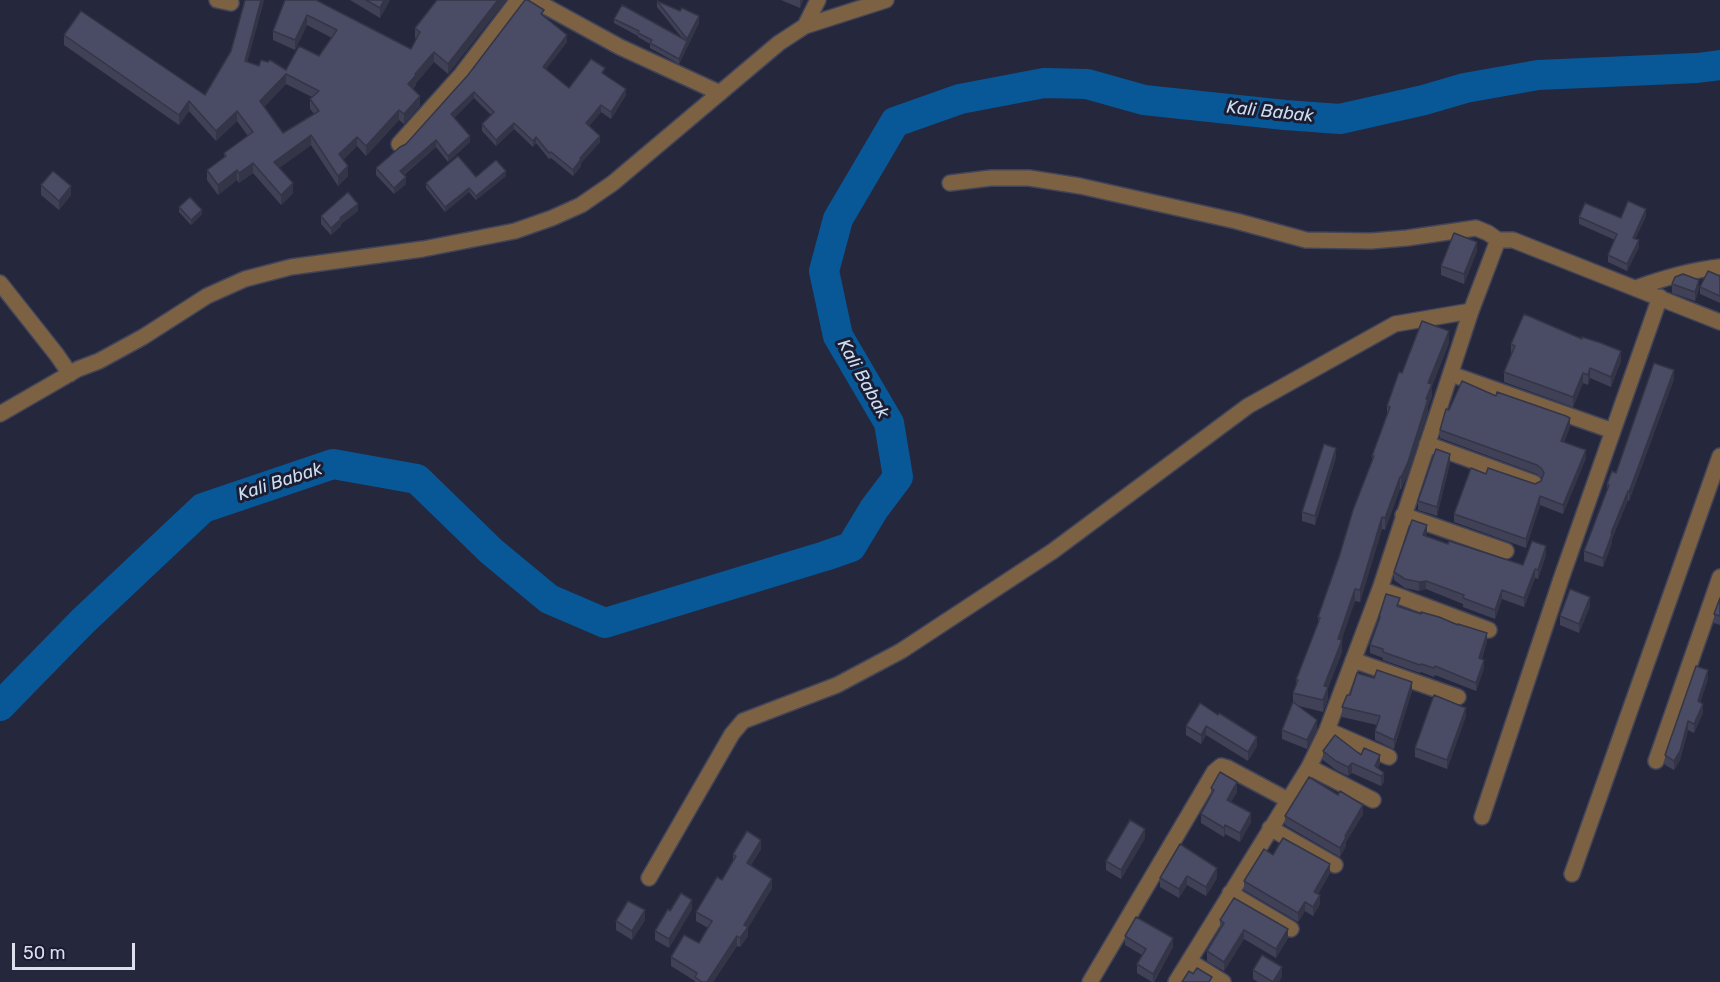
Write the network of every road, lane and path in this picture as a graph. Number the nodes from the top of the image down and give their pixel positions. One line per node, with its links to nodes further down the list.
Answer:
1 (518, 0): 7 (street)
2 (534, 0): 6 (street)
3 (818, 0): 5 (street)
4 (886, 0): 5 (street)
5 (805, 26): 6 (street)
6 (720, 93): 16 (street)
7 (399, 144)
8 (950, 183): 9 (street)
9 (1498, 240): 12 (street); 14 (street)
10 (1720, 267): 12 (street)
11 (0, 283): 16 (street)
12 (1636, 288): 13 (street)
13 (1660, 297): 15 (street); 19 (street)
14 (1471, 311): 17 (street); 40 (street)
15 (1720, 322)
16 (70, 374): 18 (street)
17 (1451, 374): 19 (street); 20 (street)
18 (0, 414)
19 (1613, 431): 36 (street)
20 (1427, 444): 22 (street); 23 (street)
21 (1720, 456): 39 (street)
22 (1534, 483)
23 (1403, 515): 24 (street); 26 (street)
24 (1506, 552)
25 (1720, 577): 32 (street)
26 (1380, 589): 27 (street); 28 (street)
27 (1489, 630)
28 (1353, 660): 29 (street); 30 (street)
29 (1458, 697)
30 (1327, 730): 31 (street); 33 (street)
31 (1389, 757)
32 (1656, 761)
33 (1309, 766): 34 (street); 35 (street)
34 (1288, 800): 37 (street); 44 (street)
35 (1373, 800)
36 (1482, 817)
37 (1270, 828): 38 (street); 41 (street)
38 (1335, 865)
39 (1572, 874)
40 (649, 878)
41 (1230, 893): 42 (street); 43 (street)
42 (1291, 929)
43 (1189, 961): 45 (street); 46 (street)
44 (1090, 982)
45 (1176, 982)
46 (1224, 982)

